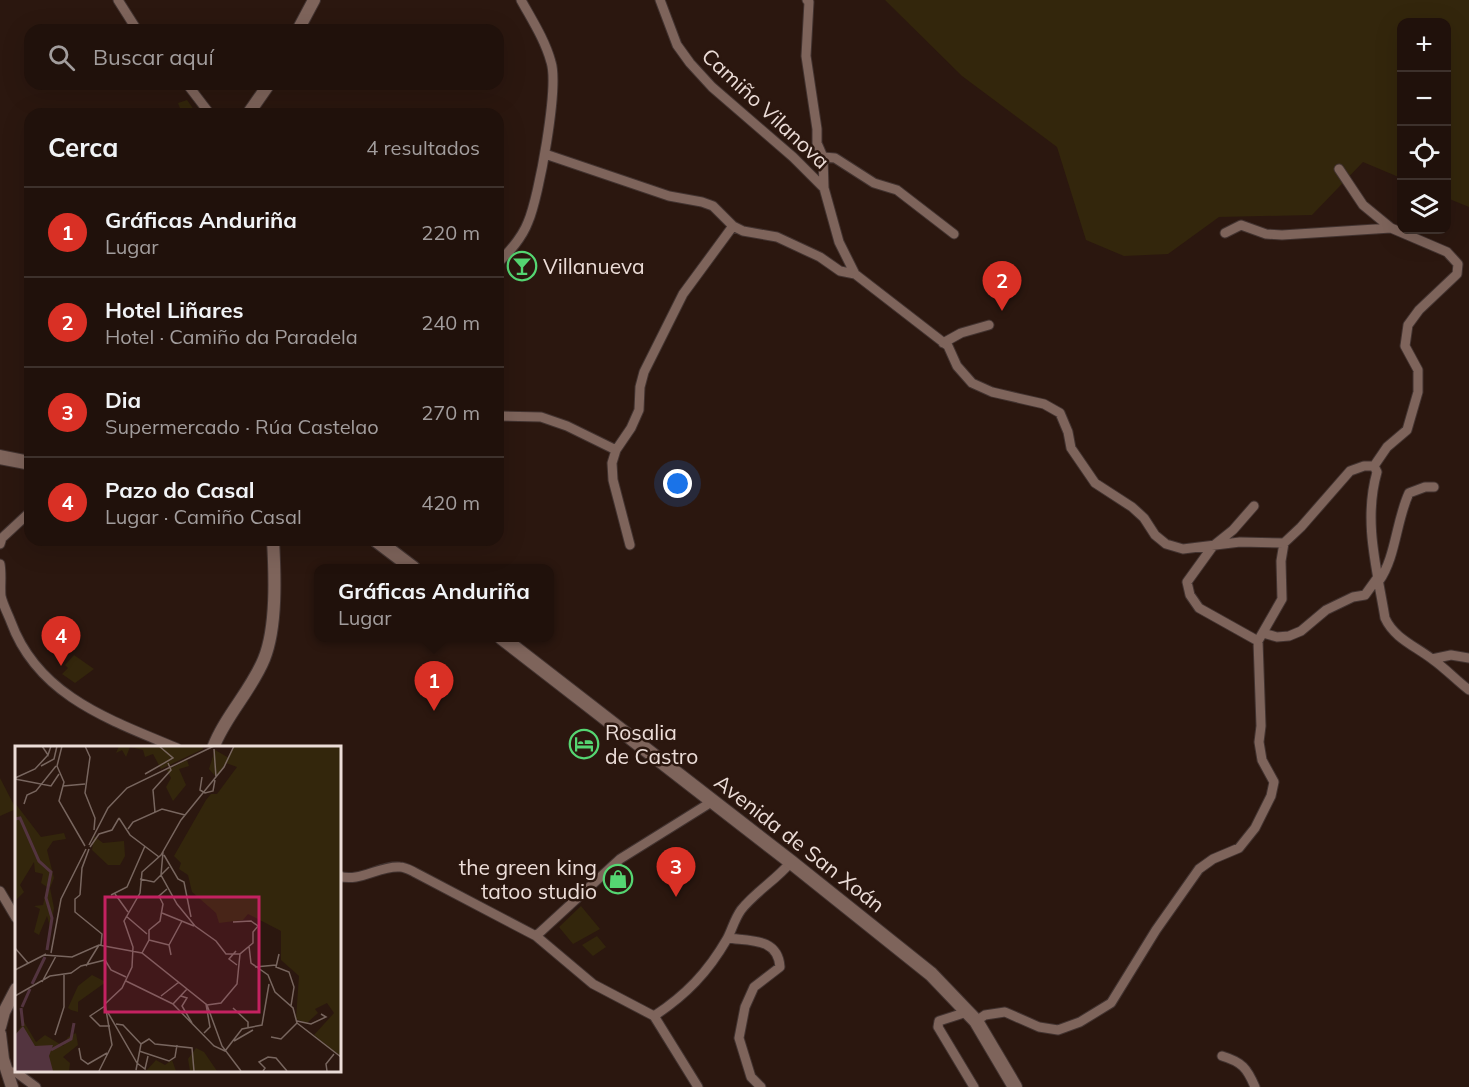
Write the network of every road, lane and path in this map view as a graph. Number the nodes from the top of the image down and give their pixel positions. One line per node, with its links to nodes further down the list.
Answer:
1 (118, 0): 6 (street)
2 (314, 0): 7 (street)
3 (521, 0): 12 (street)
4 (660, 0): 15 (street, Camiño Vilanova)
5 (807, 0): 13 (street)
6 (133, 24)
7 (301, 24)
8 (192, 90): 10 (street)
9 (265, 90): 11 (street)
10 (205, 108)
11 (252, 108)
12 (545, 154): 16 (street); 20 (street)
13 (823, 157): 15 (street); 19 (street)
14 (1339, 169): 17 (street)
15 (824, 188): 21 (street, Camiño Vilanova)
16 (733, 226): 21 (street); 25 (street)
17 (1391, 228): 18 (street); 28 (street)
18 (1225, 233)
19 (954, 234)
20 (504, 256)
21 (855, 274): 23 (street, Camiño Vilanova)
22 (989, 325): 23 (street)
23 (943, 343): 37 (street, Camiño Vilanova)
24 (504, 416): 25 (street)
25 (616, 450): 34 (street)
26 (0, 457): 27 (main road)
27 (24, 462)
28 (1374, 466): 32 (street); 40 (street)
29 (1434, 487): 40 (street)
30 (1254, 506): 37 (street)
31 (24, 518): 33 (street)
32 (1284, 543): 37 (street); 42 (street)
33 (0, 544)
34 (630, 545)
35 (273, 546): 48 (street)
36 (384, 546): 39 (main road)
37 (1213, 546): 42 (street)
38 (0, 564): 41 (street)
39 (408, 564)
40 (1379, 579): 42 (street); 45 (street)
41 (0, 596): 47 (street)
42 (1261, 637): 58 (street)
43 (507, 642): 49 (main road, Avenida de San Xoán)
44 (1469, 658): 45 (street)
45 (1432, 659): 46 (street)
46 (1469, 690)
47 (172, 746)
48 (214, 746)
49 (713, 801): 50 (main road, Avenida de San Xoán); 54 (street)
50 (791, 862): 55 (street); 58 (main road, Avenida de San Xoán)
51 (340, 876): 54 (street)
52 (0, 891): 53 (street)
53 (15, 916)
54 (536, 936): 57 (street)
55 (728, 938): 57 (street); 66 (street)
56 (15, 990): 59 (street)
57 (654, 1016): 65 (street)
58 (971, 1017): 67 (street); 68 (main road, Avenida de San Xoán)
59 (0, 1027)
60 (0, 1034): 62 (street)
61 (1222, 1056): 69 (street)
62 (7, 1071): 63 (street); 64 (street)
63 (12, 1087)
64 (36, 1087)
65 (698, 1087)
66 (762, 1087)
67 (974, 1087)
68 (1015, 1087)
69 (1255, 1087)

